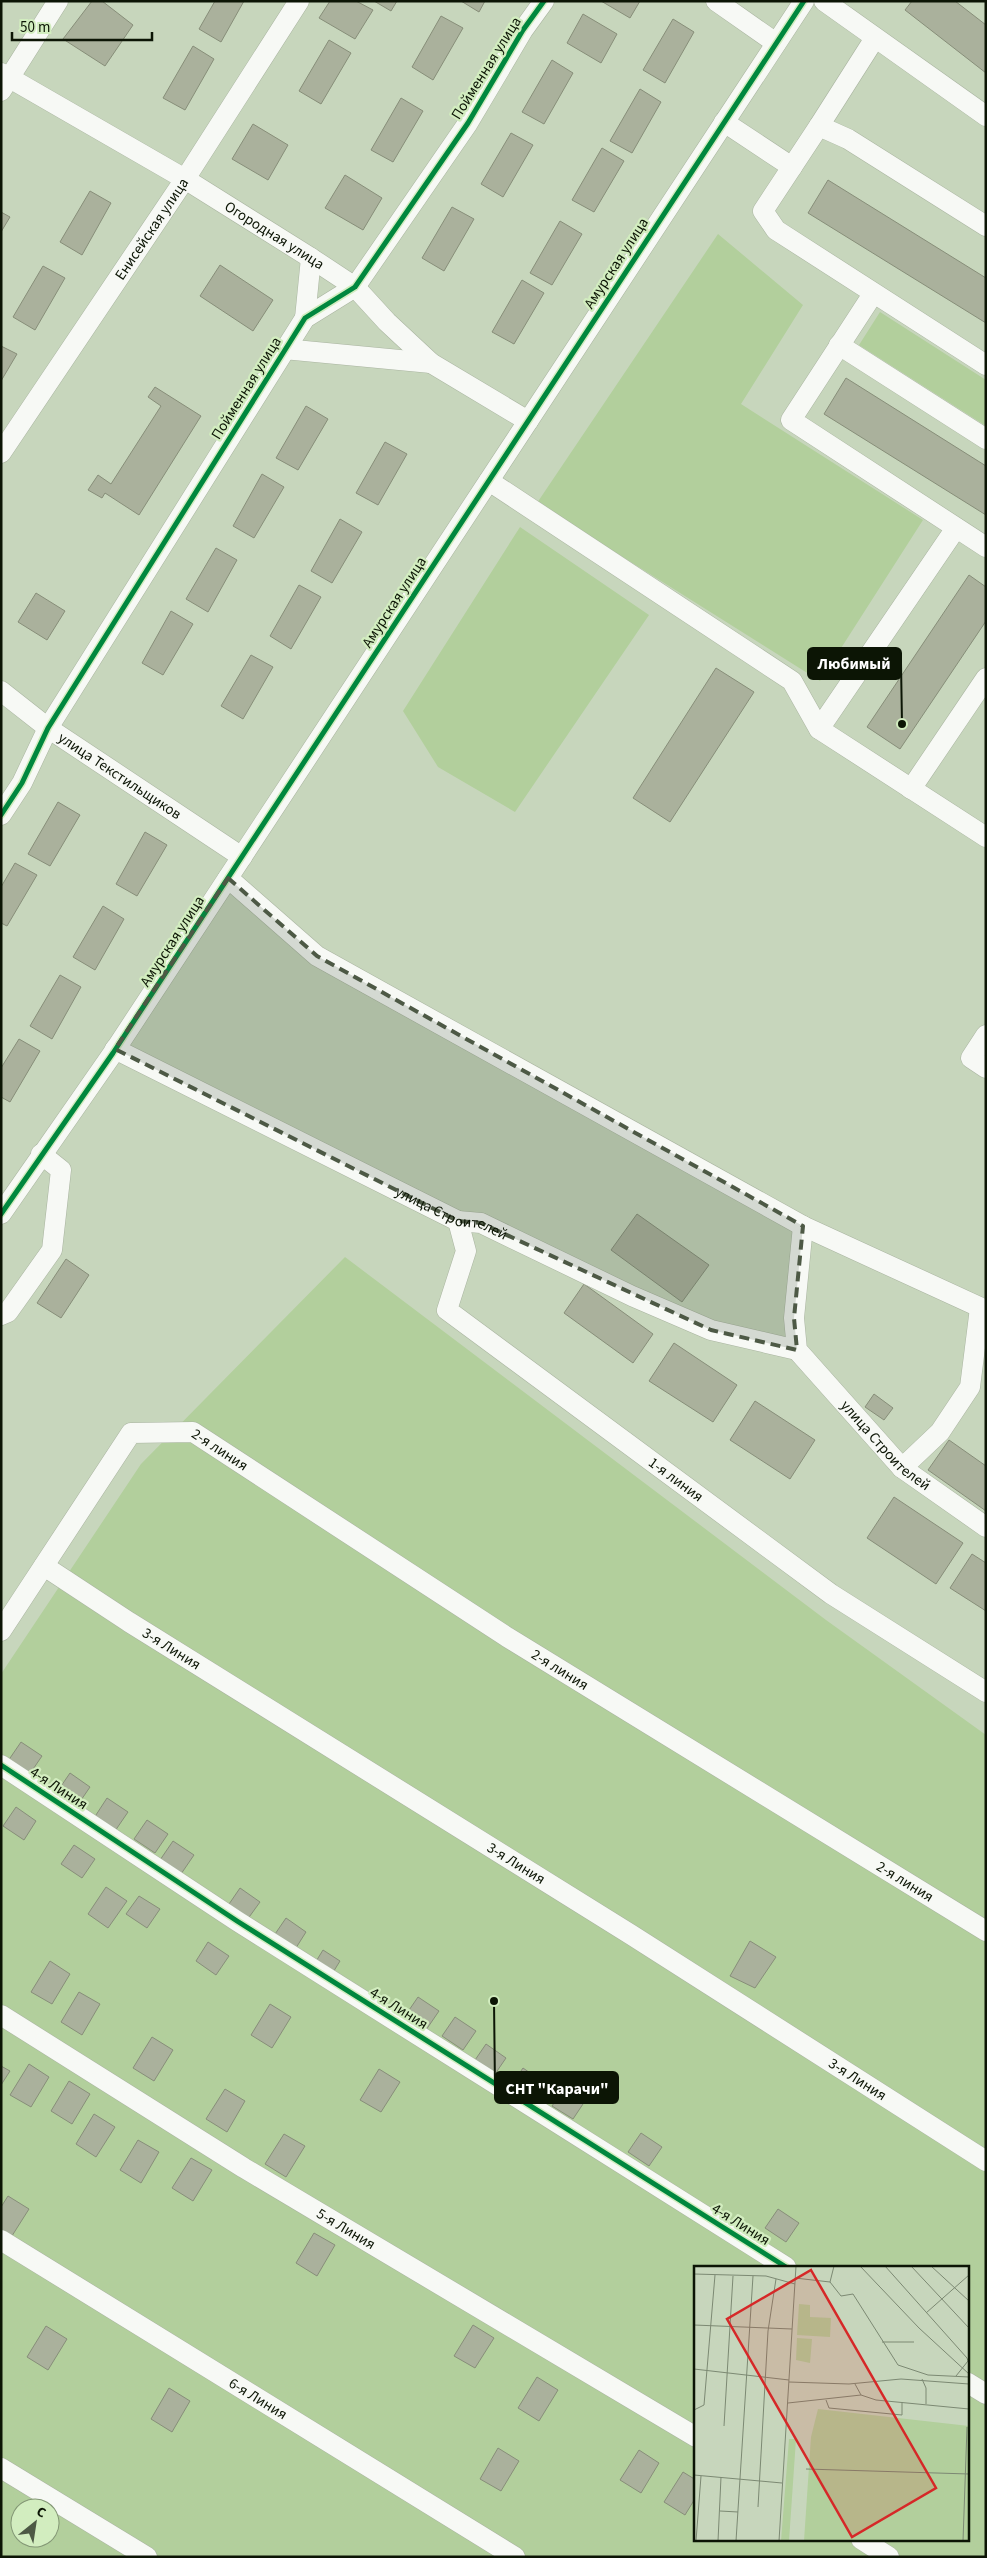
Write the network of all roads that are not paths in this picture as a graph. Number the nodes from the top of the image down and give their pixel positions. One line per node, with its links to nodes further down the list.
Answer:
1 (58, 1): 9 (street)
2 (299, 1): 14 (street, Енисейская улица)
3 (544, 1): 17 (street, Пойменная улица)
4 (716, 1): 8 (street)
5 (804, 1): 8 (street, Амурская улица)
6 (824, 1): 7 (street)
7 (875, 38): 10 (street); 12 (street)
8 (776, 43): 11 (street, Амурская улица)
9 (4, 81): 14 (street, Огородная улица)
10 (986, 116)
11 (724, 122): 13 (street); 24 (street, Амурская улица)
12 (819, 126): 13 (street); 15 (street)
13 (792, 167): 18 (street)
14 (185, 179): 16 (street, Огородная улица); 26 (street, Енисейская улица)
15 (986, 226)
16 (311, 258): 17 (street, Огородная улица); 19 (street)
17 (355, 287): 19 (street, Пойменная улица); 22 (street, Огородная улица)
18 (873, 294): 20 (street); 23 (street)
19 (305, 318): 21 (street, Пойменная улица)
20 (839, 345): 25 (street); 28 (street)
21 (284, 350): 22 (street); 32 (street, Пойменная улица)
22 (431, 363): 24 (street, Огородная улица)
23 (986, 365)
24 (528, 421): 27 (street, Амурская улица)
25 (986, 439)
26 (1, 453)
27 (489, 481): 33 (street); 37 (street, Амурская улица)
28 (956, 528): 29 (street); 33 (street)
29 (986, 547)
30 (986, 678): 34 (street)
31 (1, 691): 32 (street, улица Текстильщиков)
32 (48, 728): 35 (street, Пойменная улица); 37 (street, улица Текстильщиков)
33 (820, 729): 34 (street)
34 (911, 789): 36 (street)
35 (1, 815)
36 (986, 836)
37 (242, 858): 38 (street, Амурская улица)
38 (228, 878): 40 (street, Амурская улица); 45 (street)
39 (986, 1035): 41 (street)
40 (115, 1050): 42 (street, Амурская улица); 44 (street, улица Строителей)
41 (986, 1068)
42 (41, 1154): 43 (street, Амурская улица); 47 (street)
43 (1, 1214)
44 (458, 1221): 48 (street, улица Строителей); 53 (street, 1-я линия)
45 (803, 1226): 46 (street); 48 (street)
46 (983, 1309): 49 (street)
47 (1, 1315)
48 (797, 1350): 49 (street, улица Строителей)
49 (902, 1468): 50 (street, улица Строителей)
50 (986, 1527)
51 (44, 1566): 52 (street); 55 (street, 2-я линия); 57 (street, 3-я Линия)
52 (1, 1631)
53 (986, 1692)
54 (1, 1765): 59 (street, 4-я Линия)
55 (986, 1931)
56 (1, 2015): 62 (street, 5-я Линия)
57 (986, 2161)
58 (1, 2240): 66 (street, 6-я Линия)
59 (784, 2266)
60 (970, 2384): 61 (street)
61 (986, 2394)
62 (694, 2436)
63 (1, 2468): 65 (street)
64 (863, 2540): 67 (street)
65 (147, 2557)
66 (515, 2557)
67 (889, 2557)

